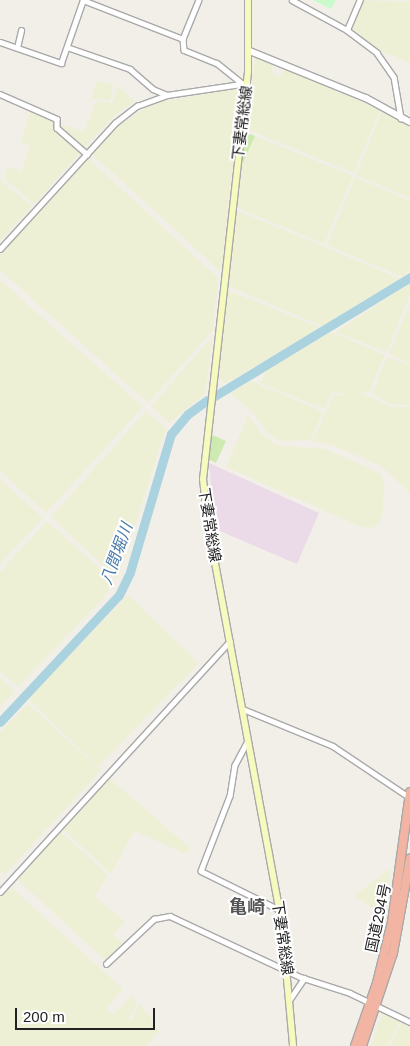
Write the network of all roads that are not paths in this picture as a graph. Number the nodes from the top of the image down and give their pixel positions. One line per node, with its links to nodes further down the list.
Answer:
1 (199, 0): 7 (street)
2 (248, 0): 11 (main road, 下妻常総線)
3 (292, 0): 6 (street)
4 (360, 0): 6 (street)
5 (21, 30): 10 (street)
6 (346, 30): 15 (street)
7 (183, 39): 9 (street); 12 (street)
8 (0, 44): 10 (street)
9 (67, 47): 10 (street); 14 (street)
10 (17, 48)
11 (250, 51): 12 (main road, 下妻常総線); 15 (street)
12 (245, 84): 14 (street); 19 (main road, 下妻常総線)
13 (0, 94): 17 (street)
14 (167, 95): 17 (street)
15 (402, 118): 16 (street)
16 (410, 122)
17 (87, 154): 18 (street)
18 (0, 249)
19 (230, 641): 20 (main road, 下妻常総線); 24 (street)
20 (243, 709): 21 (main road, 下妻常総線); 22 (street)
21 (248, 741): 25 (main road, 下妻常総線); 25 (street)
22 (410, 796): 30 (highway, 国道294号)
23 (410, 859): 30 (highway, 国道294号)
24 (0, 892)
25 (280, 910): 27 (main road, 下妻常総線)
26 (106, 964): 27 (street)
27 (288, 970): 28 (street); 29 (main road, 下妻常総線)
28 (304, 978): 29 (street); 30 (street)
29 (290, 999): 32 (main road, 下妻常総線)
30 (374, 1005): 31 (street); 33 (highway, 国道294号); 34 (highway, 国道294号)
31 (410, 1022)
32 (293, 1046)
33 (356, 1046)
34 (362, 1046)

